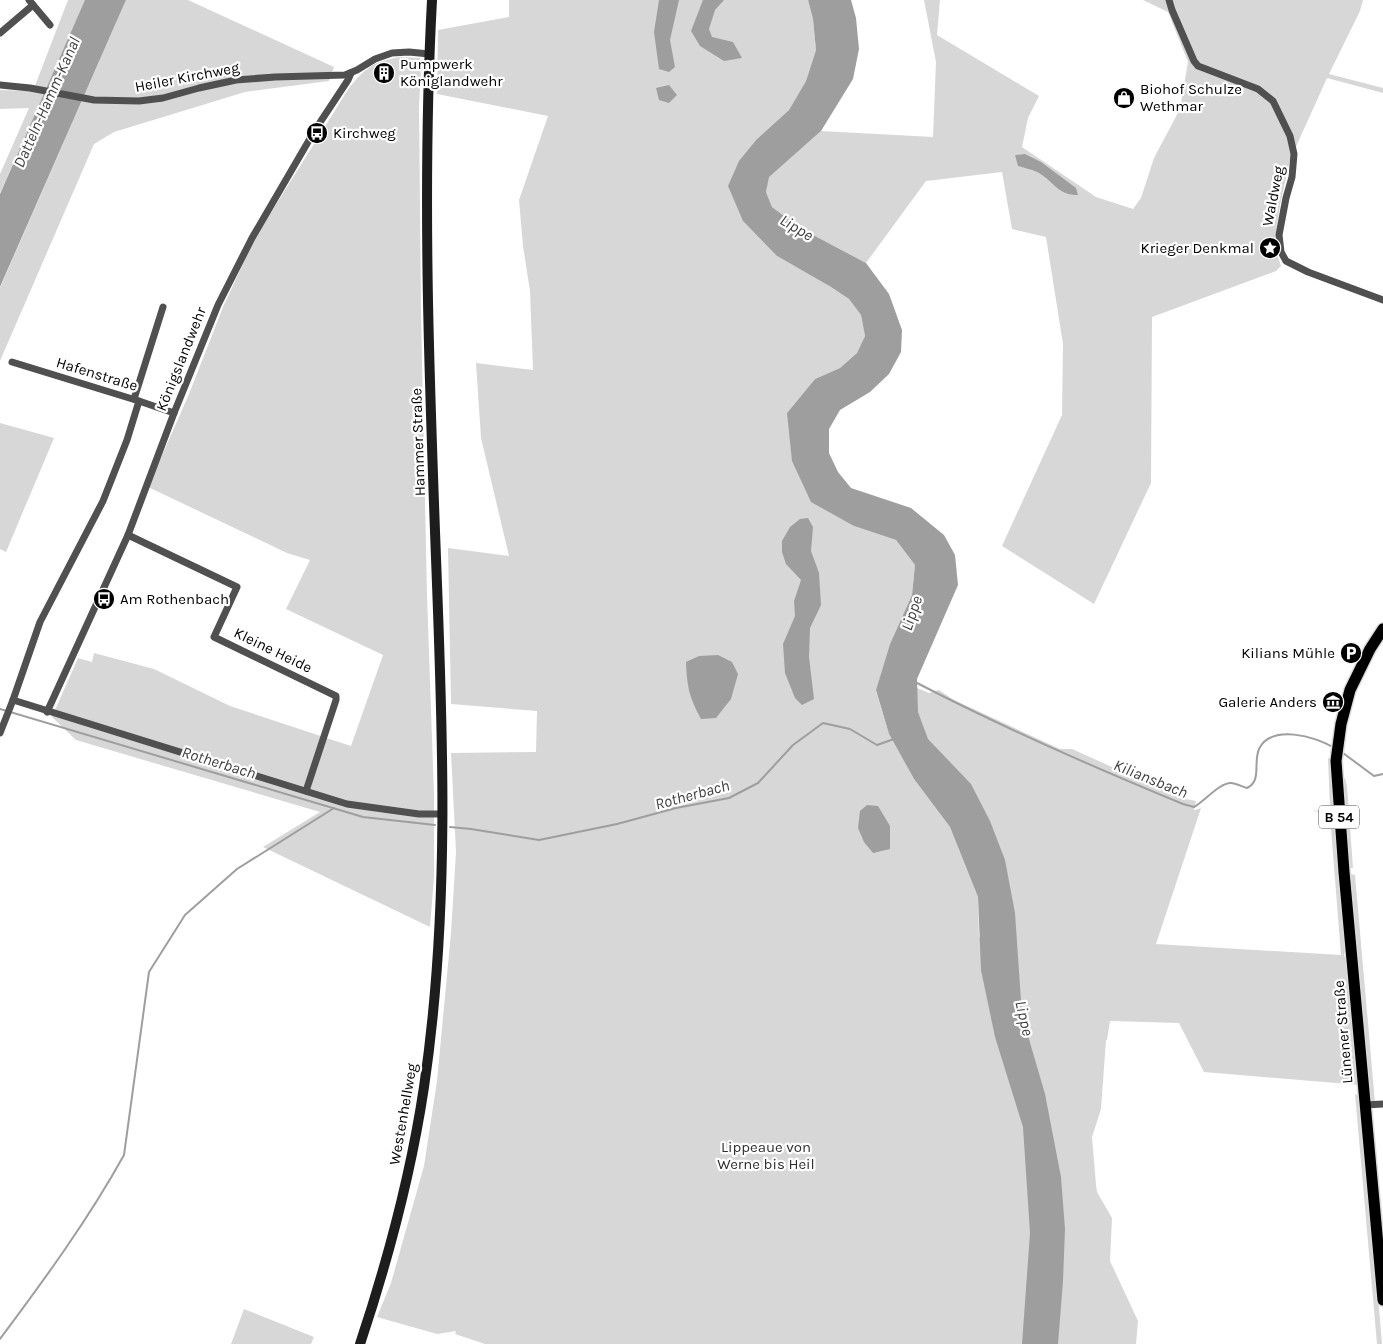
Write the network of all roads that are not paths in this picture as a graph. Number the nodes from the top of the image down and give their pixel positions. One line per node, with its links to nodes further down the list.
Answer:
1 (432, 0): 6 (main road, Hammer Straße)
2 (1168, 0): 9 (street, Waldweg)
3 (31, 3): 4 (street); 5 (street)
4 (50, 25)
5 (0, 33)
6 (429, 54): 7 (street, Königslandwehr); 20 (main road, Hammer Straße)
7 (351, 73): 8 (street, Heiler Kirchweg); 13 (street, Königslandwehr)
8 (0, 85)
9 (1383, 300)
10 (163, 307): 12 (street, Königslandwehr)
11 (12, 362): 12 (street, Hafenstraße)
12 (137, 400): 13 (street, Hafenstraße); 16 (street, Königslandwehr)
13 (174, 414): 14 (street, Königslandwehr)
14 (128, 535): 17 (street, Königslandwehr); 19 (street, Kleine Heide)
15 (1383, 629): 23 (main road, Lünener Straße / B 54)
16 (12, 700): 17 (street); 18 (street, Königslandwehr)
17 (47, 712): 19 (street)
18 (0, 733)
19 (306, 791): 20 (street)
20 (443, 814): 21 (main road, Hammer Straße)
21 (441, 884): 25 (main road, Westenhellweg)
22 (1383, 1104): 23 (street)
23 (1365, 1105): 24 (main road, Lünener Straße / B 54)
24 (1383, 1300)
25 (360, 1344)

